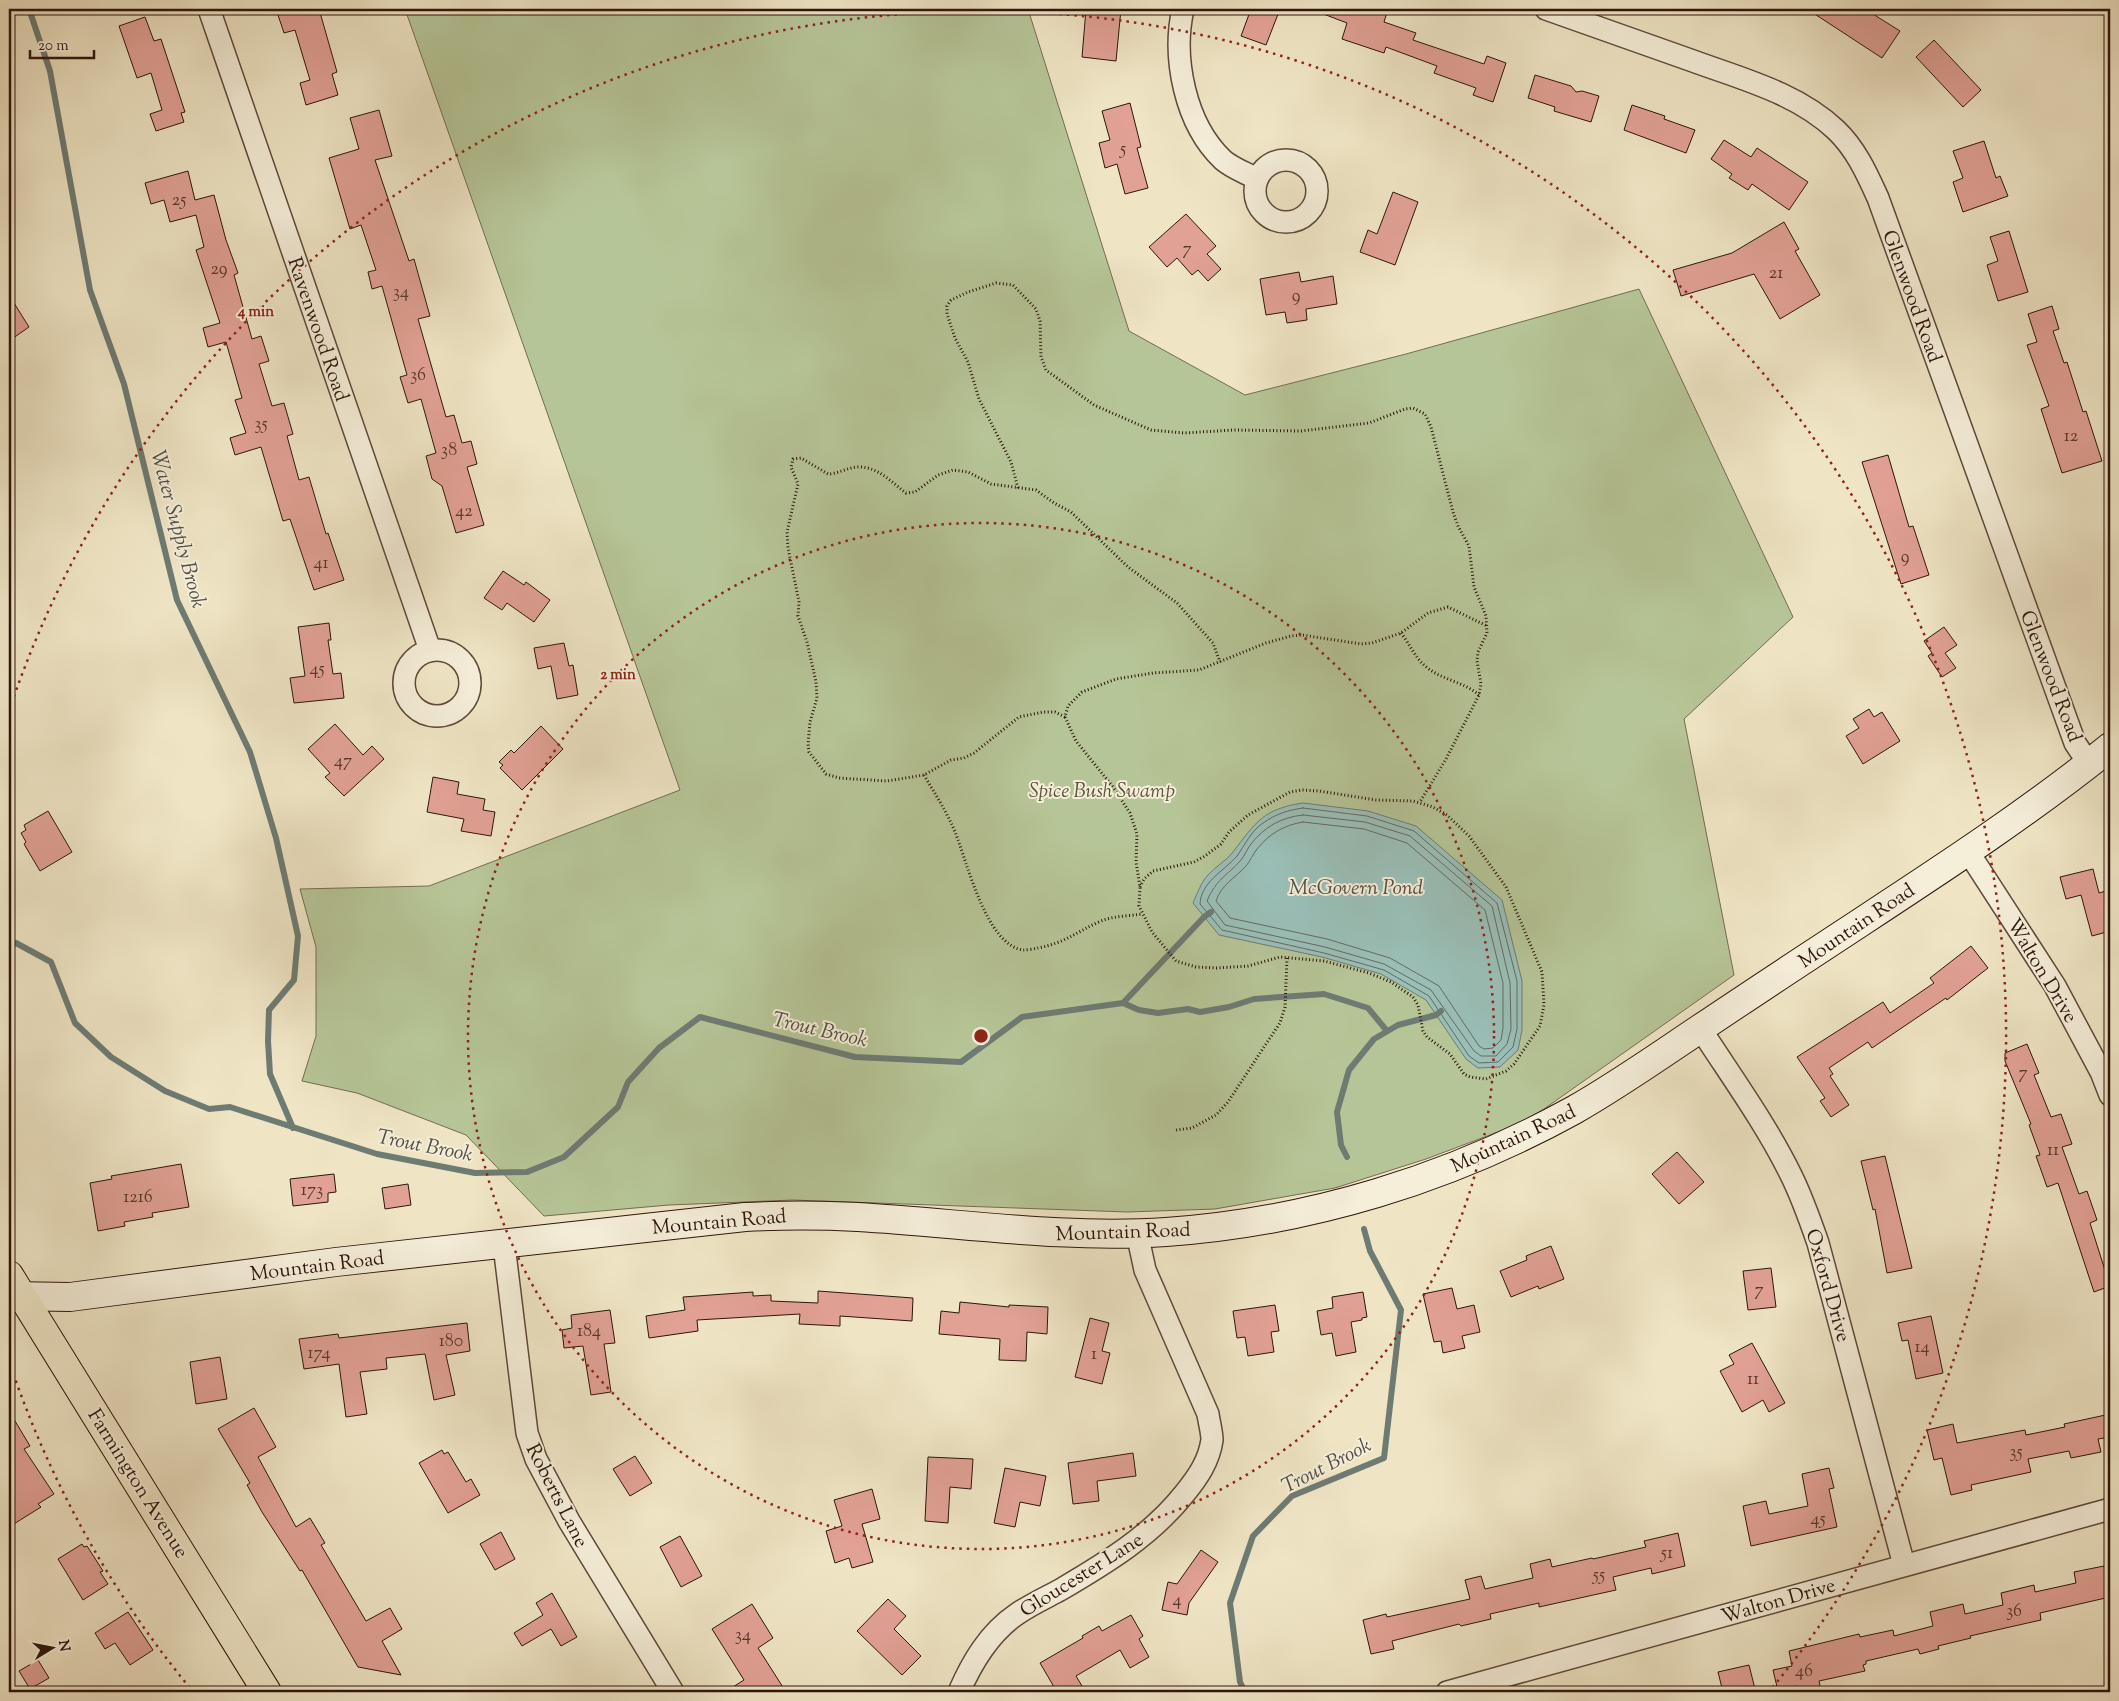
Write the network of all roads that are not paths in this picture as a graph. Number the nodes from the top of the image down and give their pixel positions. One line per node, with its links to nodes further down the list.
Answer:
1 (209, 9): 5 (street, Ravenwood Road)
2 (1184, 9): 4 (street)
3 (1546, 9): 7 (street, Glenwood Road)
4 (1257, 179)
5 (430, 650)
6 (2110, 747): 7 (main road, Mountain Road)
7 (2089, 764): 8 (main road, Mountain Road)
8 (1967, 850): 9 (main road, Mountain Road); 10 (street, Walton Drive)
9 (1700, 1028): 11 (main road, Mountain Road); 15 (street, Oxford Drive)
10 (2110, 1095)
11 (1137, 1233): 12 (main road, Mountain Road); 18 (street, Gloucester Lane)
12 (504, 1245): 13 (main road, Mountain Road); 17 (street, Roberts Lane)
13 (13, 1289): 16 (main road, Farmington Avenue)
14 (2110, 1509): 15 (street, Walton Drive)
15 (1904, 1565): 19 (street, Walton Drive)
16 (267, 1692)
17 (673, 1692)
18 (959, 1692)
19 (1447, 1692)

